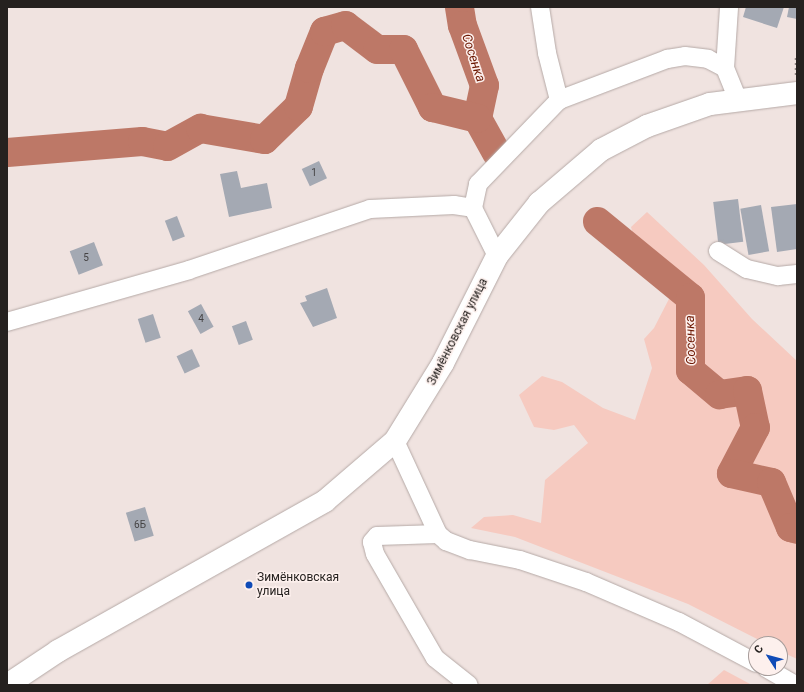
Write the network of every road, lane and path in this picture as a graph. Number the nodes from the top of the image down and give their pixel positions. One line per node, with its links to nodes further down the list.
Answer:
1 (540, 7): 5 (street)
2 (729, 7): 3 (street)
3 (725, 68): 5 (street); 6 (street)
4 (797, 94): 6 (main road, Зимёнковская улица)
5 (559, 100): 7 (street)
6 (738, 100): 9 (main road, Зимёнковская улица)
7 (473, 208): 9 (street); 11 (street)
8 (718, 251): 10 (street)
9 (497, 256): 12 (main road, Зимёнковская улица)
10 (797, 274)
11 (7, 322)
12 (395, 441): 13 (street); 16 (main road, Зимёнковская улица)
13 (438, 534): 14 (street); 17 (street)
14 (748, 659)
15 (780, 676): 18 (street)
16 (7, 685)
17 (469, 685)
18 (796, 685)

